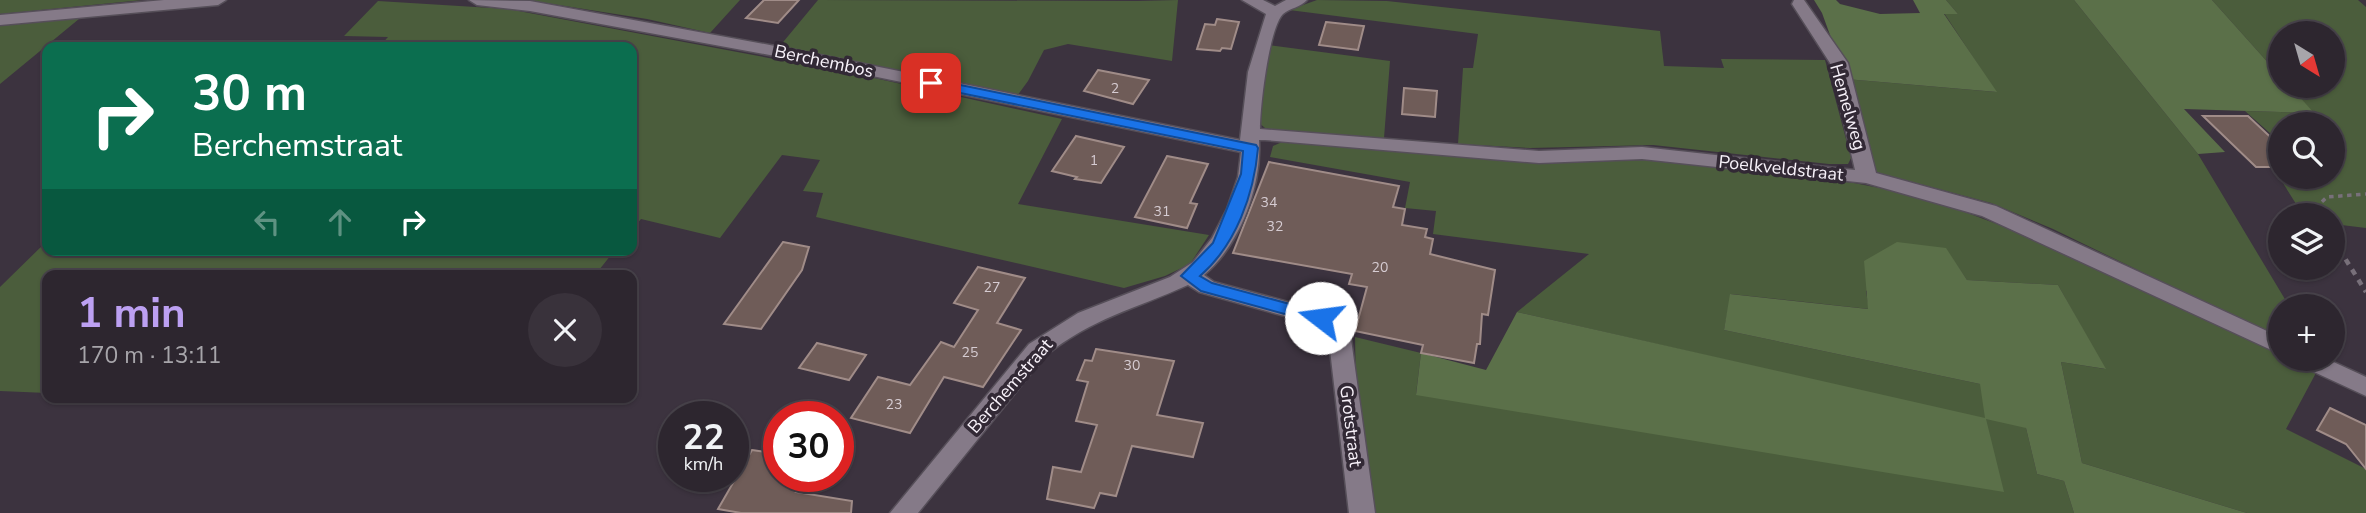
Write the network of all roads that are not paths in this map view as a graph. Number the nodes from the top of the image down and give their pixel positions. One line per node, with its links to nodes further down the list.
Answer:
1 (218, 0): 7 (street)
2 (477, 0): 8 (street, Berchembos)
3 (1250, 0): 6 (street)
4 (1299, 0): 6 (street)
5 (1800, 4): 9 (street, Hemelweg)
6 (1275, 12): 8 (street, Berchemstraat)
7 (0, 20)
8 (1250, 142): 9 (street, Poelkveldstraat); 10 (street, Berchemstraat)
9 (1867, 177): 11 (street, Poelkveldstraat)
10 (1189, 276): 14 (street, Berchemstraat); 15 (street, Grotstraat)
11 (2268, 340)
12 (2332, 371): 13 (street)
13 (2366, 387)
14 (904, 513)
15 (1362, 513)

